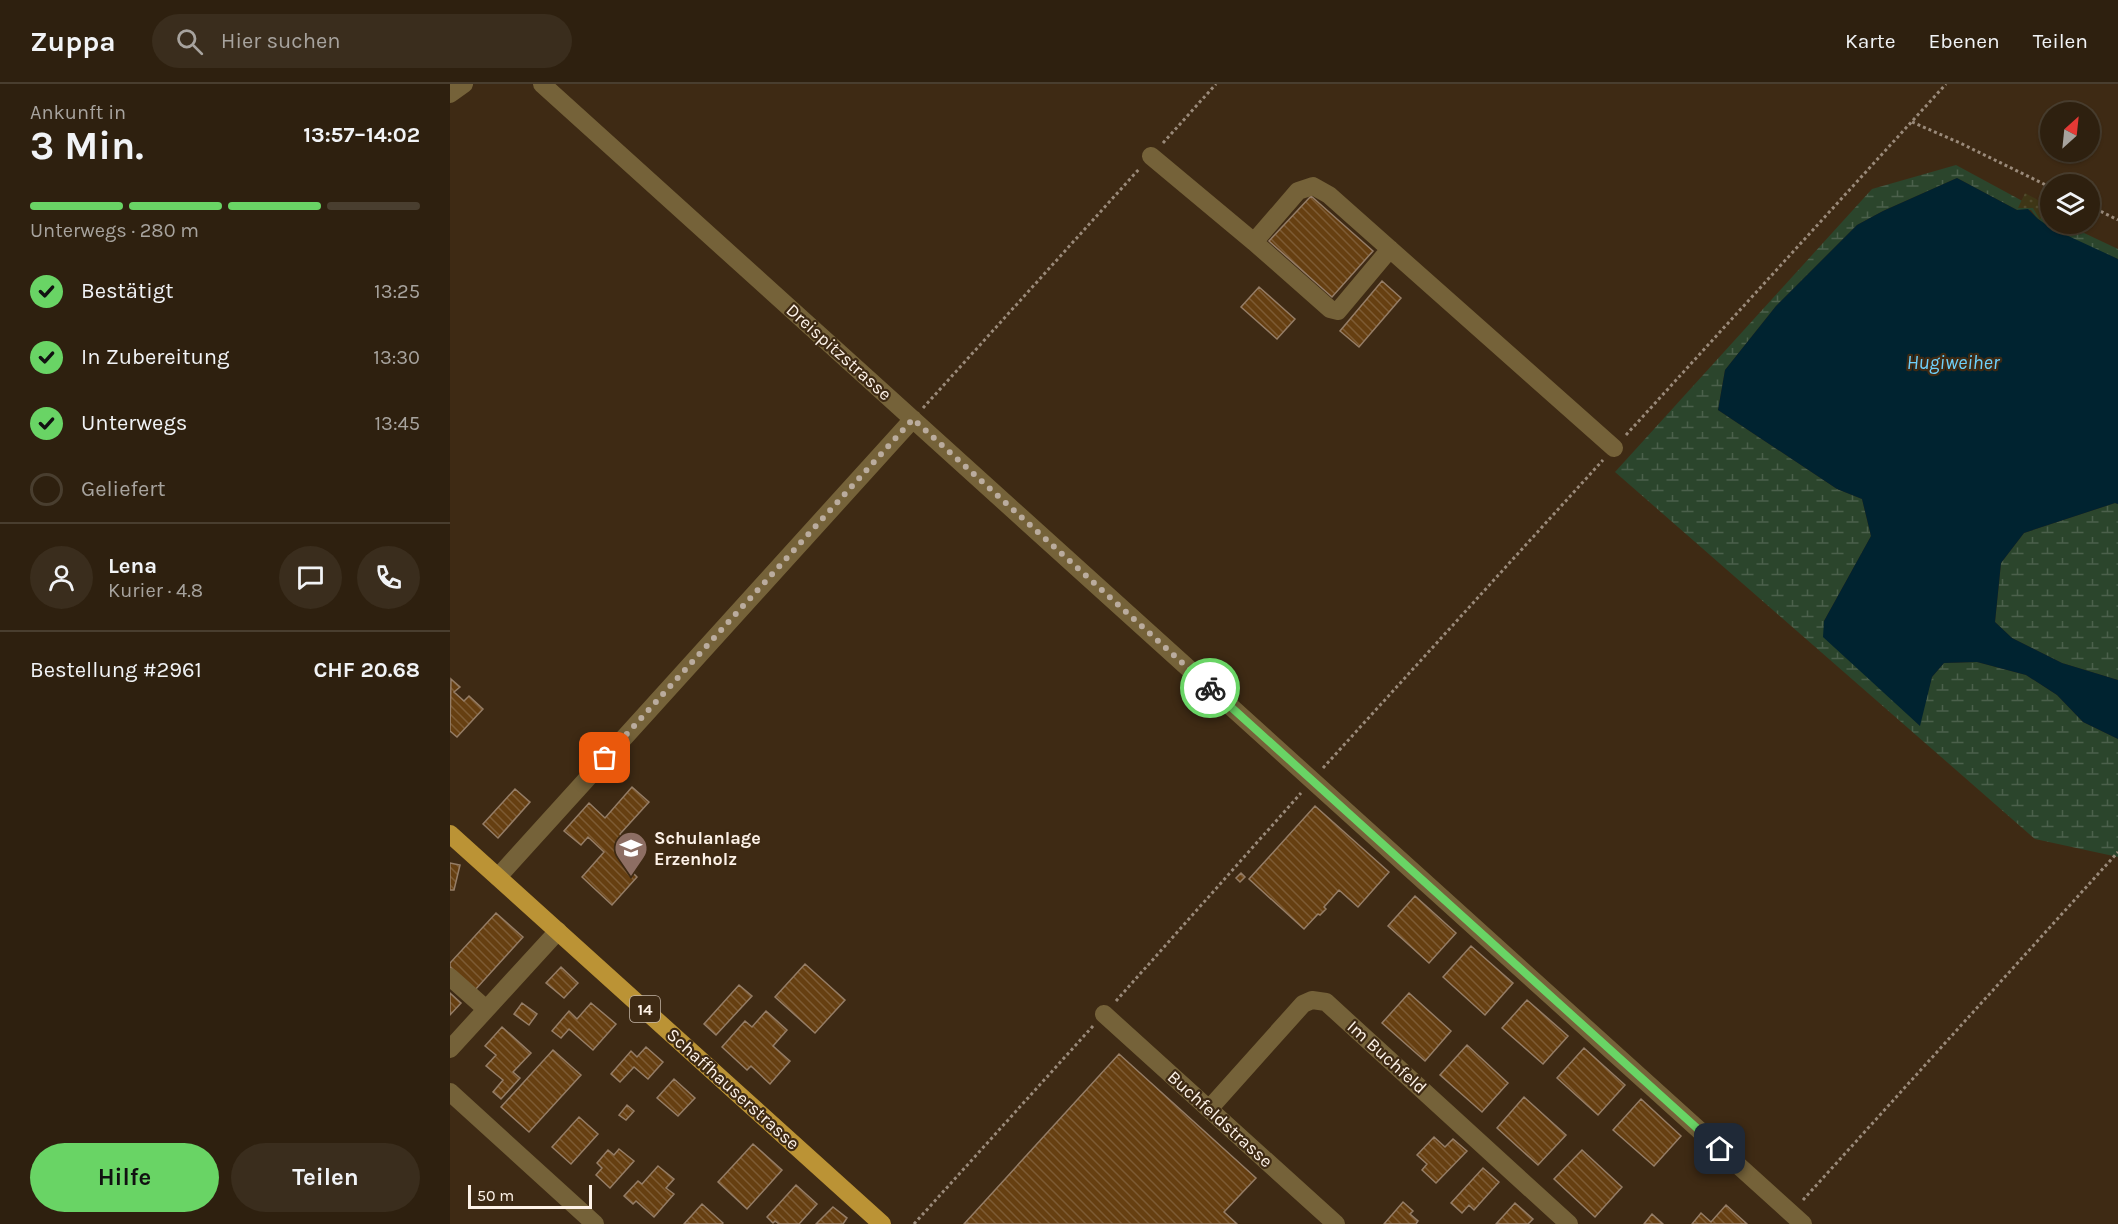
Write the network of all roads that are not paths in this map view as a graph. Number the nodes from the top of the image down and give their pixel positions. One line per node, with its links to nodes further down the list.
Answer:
1 (464, 84): 3 (street)
2 (542, 84): 7 (street, Dreispitzstrasse)
3 (450, 94)
4 (1151, 156): 5 (street)
5 (1254, 242): 6 (street); 6 (street)
6 (1390, 249): 8 (street)
7 (913, 419): 10 (street); 18 (street, Dreispitzstrasse)
8 (1614, 448)
9 (450, 834): 10 (main road, Schaffhauserstrasse / 14)
10 (498, 877): 11 (main road, Schaffhauserstrasse / 14)
11 (558, 931): 13 (street); 21 (main road, Schaffhauserstrasse / 14)
12 (450, 977): 13 (street)
13 (486, 1010): 15 (street)
14 (1104, 1014): 17 (street, Buchfeldstrasse)
15 (450, 1049)
16 (450, 1092): 20 (street)
17 (1209, 1109): 19 (street, Buchfeldstrasse); 22 (street, Im Buchfeld)
18 (1792, 1220)
19 (1334, 1223)
20 (595, 1224)
21 (882, 1224)
22 (1569, 1224)

